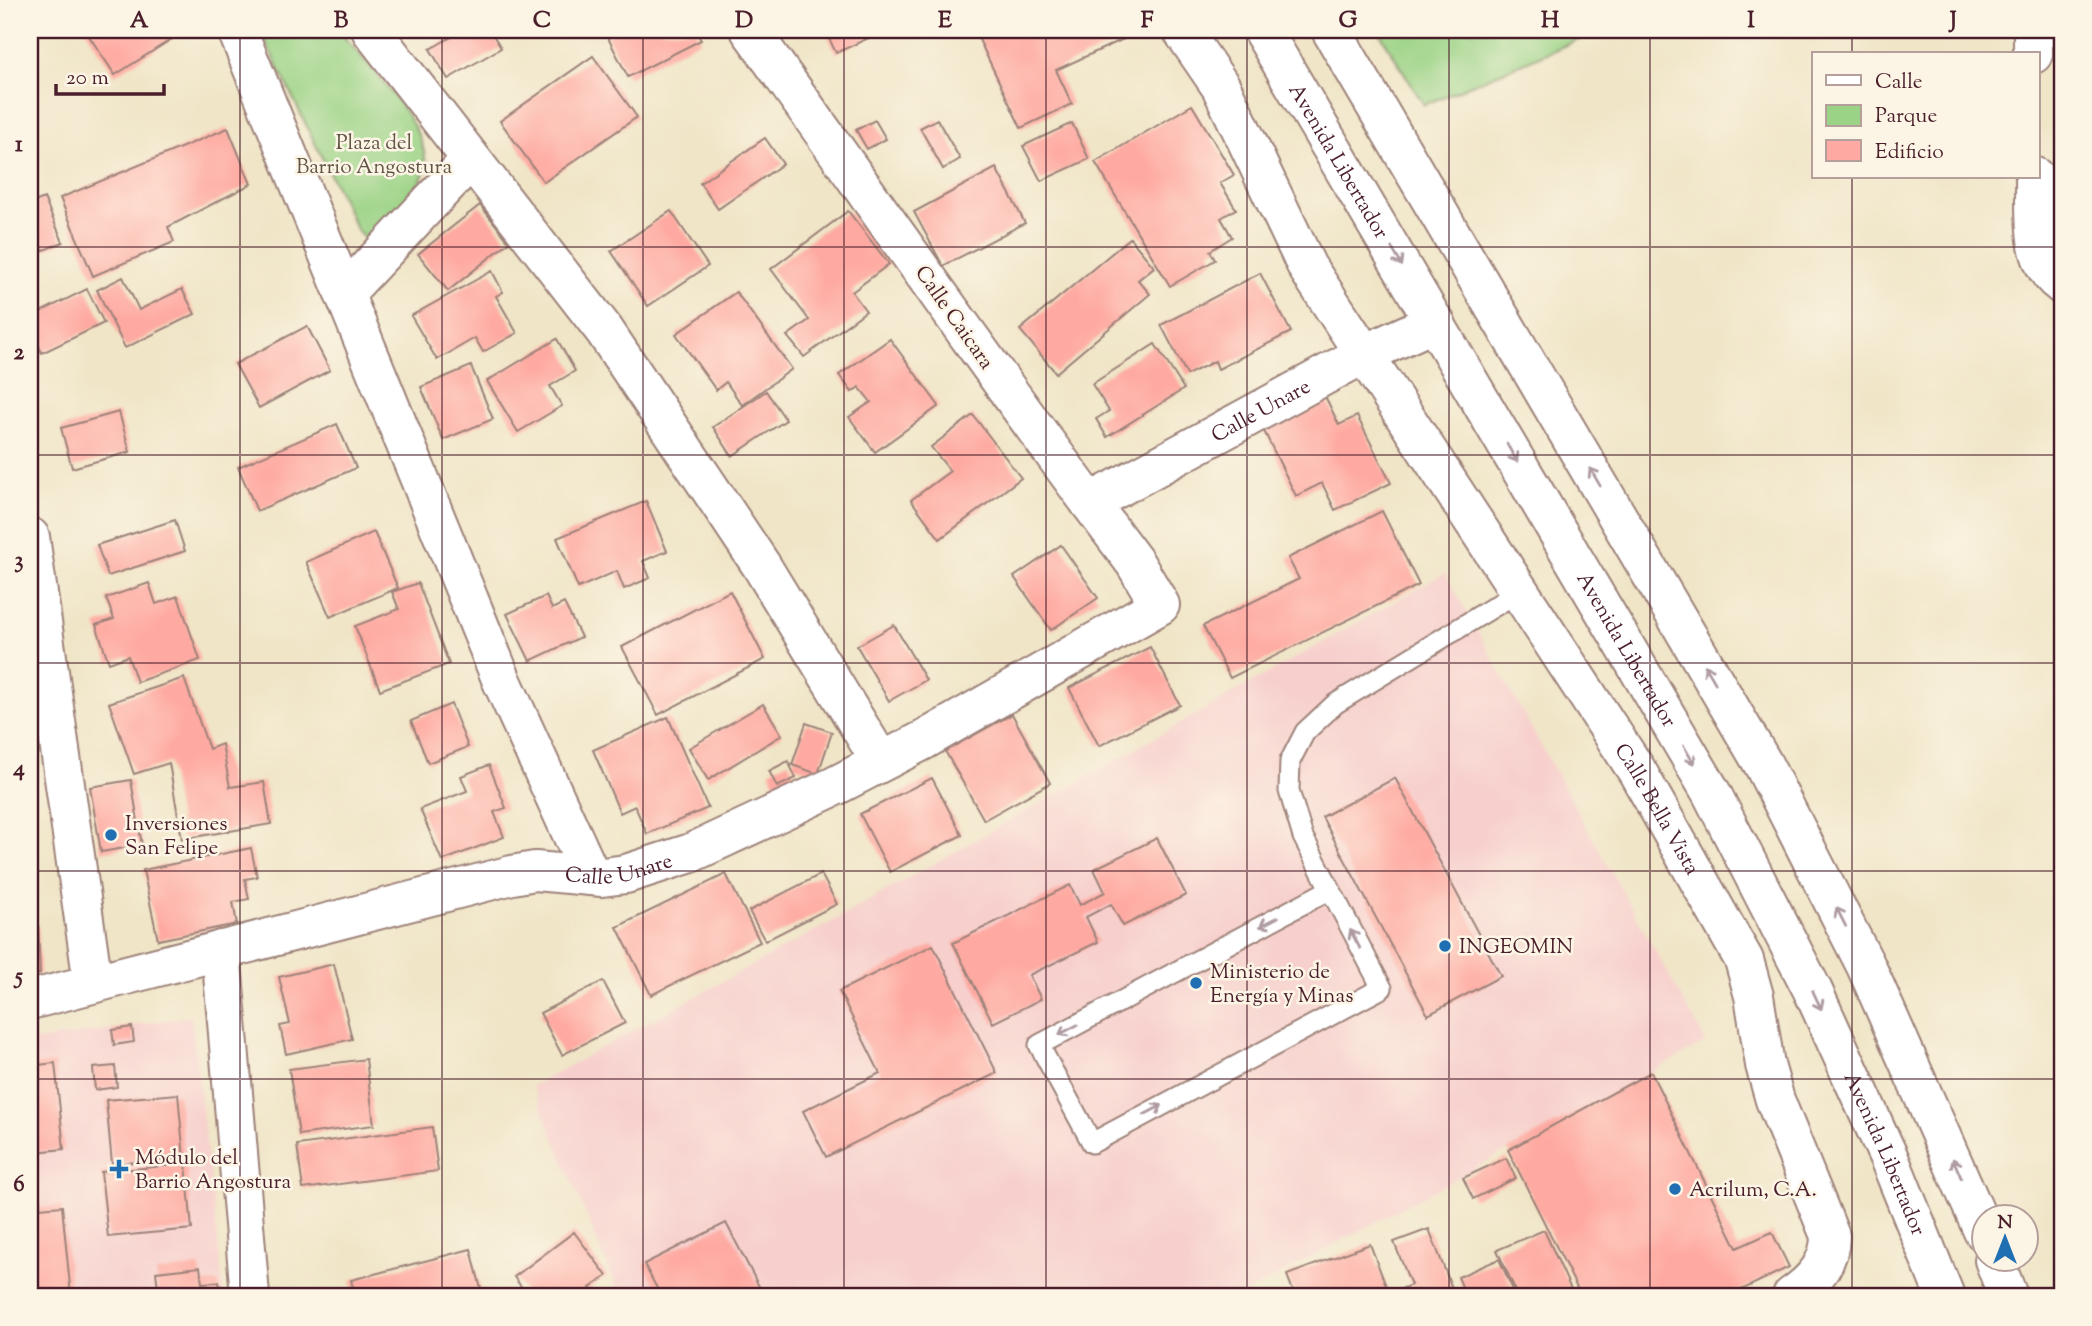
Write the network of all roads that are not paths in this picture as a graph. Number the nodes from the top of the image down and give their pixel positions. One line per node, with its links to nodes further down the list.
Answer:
1 (237, 30): 12 (street)
2 (371, 30): 9 (street)
3 (750, 30): 16 (street, Calle Caicara)
4 (1182, 30): 15 (street)
5 (1262, 30): 14 (street, Avenida Libertador, one-way to 14)
6 (1331, 30): 13 (street)
7 (2033, 30): 8 (street)
8 (2033, 52)
9 (471, 159): 12 (street); 20 (street)
10 (2035, 178): 11 (street)
11 (2062, 285)
12 (344, 294): 21 (street)
13 (1489, 298): 14 (street, Calle Unare); 28 (street, one-way to 13)
14 (1435, 322): 15 (street, Calle Unare); 24 (street, Avenida Libertador, one-way to 24)
15 (1362, 355): 16 (street, Calle Unare); 18 (street, Calle Bella Vista)
16 (1090, 503): 19 (street, Calle Caicara)
17 (30, 537): 26 (street)
18 (1518, 592): 22 (lane); 25 (street, Calle Bella Vista)
19 (1160, 605): 20 (street, Calle Unare)
20 (881, 762): 21 (street, Calle Unare)
21 (591, 876): 23 (street, Calle Unare)
22 (1329, 890): 22 (lane, one-way to 22)
23 (220, 950): 26 (street, Calle Unare); 30 (street)
24 (1792, 951): 25 (street); 32 (street, Avenida Libertador, one-way to 32)
25 (1747, 972): 31 (street, Calle Bella Vista)
26 (93, 984): 27 (street, Calle Unare)
27 (30, 1000)
28 (1971, 1204)
29 (2000, 1274): 33 (street)
30 (250, 1296)
31 (1793, 1296)
32 (1945, 1296)
33 (2008, 1296)

